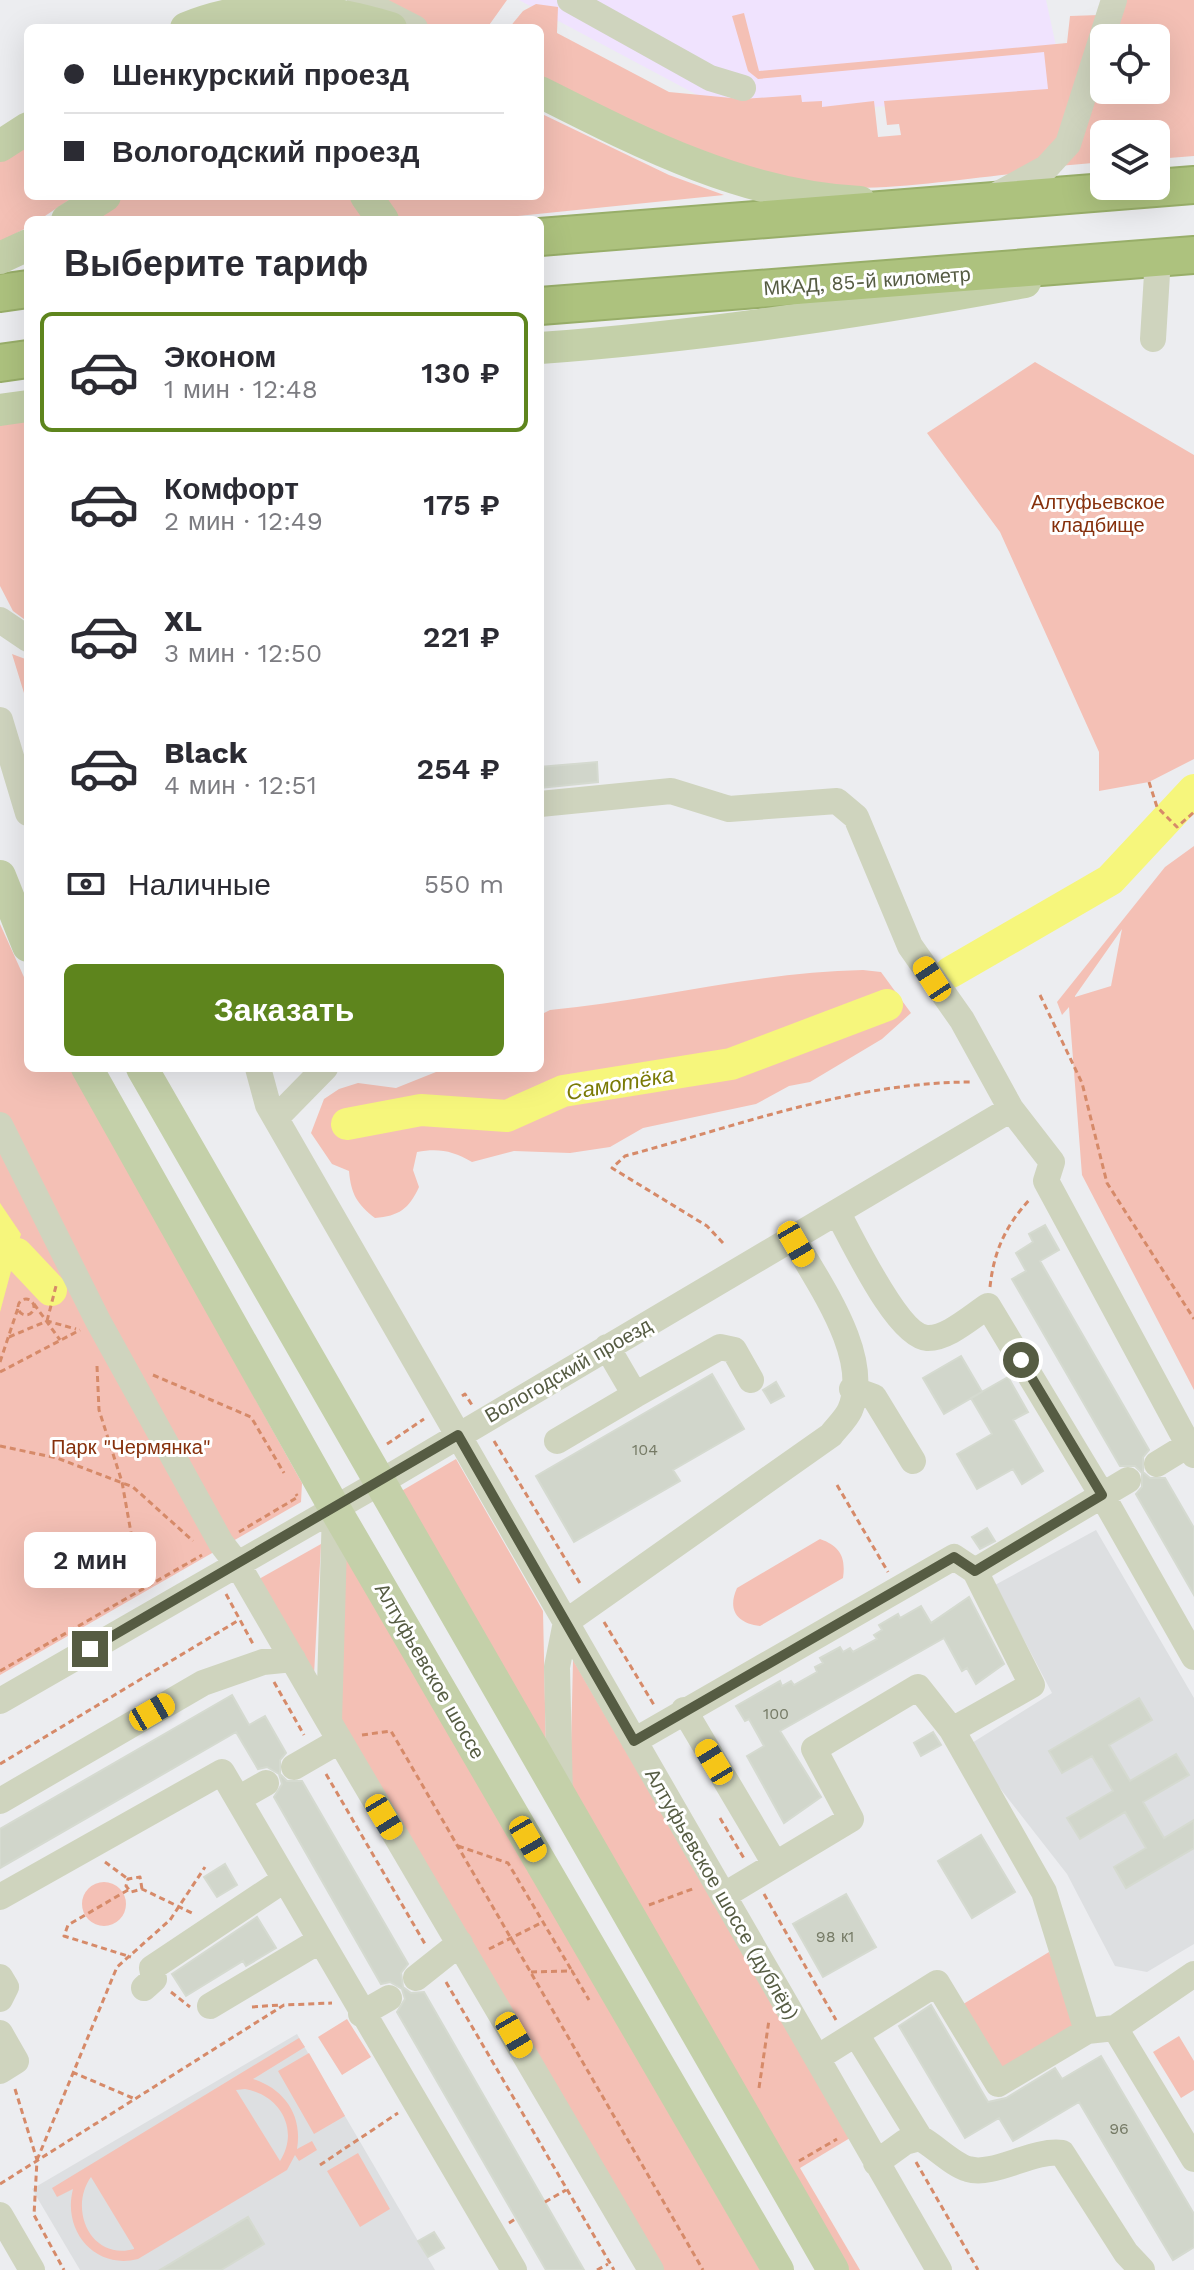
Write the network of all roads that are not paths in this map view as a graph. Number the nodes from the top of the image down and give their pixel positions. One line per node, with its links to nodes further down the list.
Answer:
1 (360, 0): 6 (street)
2 (570, 0): 7 (street)
3 (1114, 0): 13 (street)
4 (197, 24): 5 (main road)
5 (377, 24)
6 (407, 24)
7 (743, 88)
8 (544, 94): 14 (main road)
9 (24, 131): 10 (main road)
10 (0, 146)
11 (1194, 185): 13 (highway)
12 (99, 200): 15 (main road)
13 (985, 202): 14 (highway)
14 (927, 206): 16 (highway)
15 (73, 216)
16 (544, 237)
17 (24, 247): 19 (main road)
18 (1194, 255): 20 (highway, МКАД, 85-й километр)
19 (0, 258)
20 (1152, 258): 23 (highway, МКАД, 85-й километр); 24 (street); 25 (main road)
21 (24, 290): 22 (highway)
22 (0, 293)
23 (544, 306)
24 (1153, 339)
25 (590, 344): 26 (main road); 27 (main road)
26 (544, 348)
27 (544, 353)
28 (24, 360): 29 (highway)
29 (0, 363)
30 (24, 407): 31 (main road)
31 (0, 410)
32 (0, 620): 33 (street)
33 (24, 636)
34 (0, 720): 35 (street)
35 (24, 800)
36 (544, 804): 45 (street)
37 (0, 876): 38 (main road)
38 (24, 936)
39 (89, 1072): 61 (main road, Алтуфьевское шоссе)
40 (144, 1072): 59 (main road)
41 (259, 1072): 44 (street)
42 (266, 1072): 44 (street)
43 (319, 1072): 44 (street)
44 (271, 1107): 53 (street, Алтуфьевское шоссе (дублёр))
45 (1011, 1109): 47 (street, Вологодский проезд); 55 (street)
46 (0, 1125): 62 (street)
47 (837, 1212): 48 (street, Вологодский проезд); 60 (street)
48 (793, 1238): 49 (street, Вологодский проезд); 51 (street)
49 (607, 1347): 52 (street); 53 (street, Вологодский проезд)
50 (751, 1380): 52 (street)
51 (852, 1389): 56 (street); 64 (street)
52 (635, 1395): 54 (street)
53 (458, 1435): 59 (street, Вологодский проезд); 64 (street, Алтуфьевское шоссе (дублёр))
54 (557, 1441)
55 (1191, 1450): 57 (street)
56 (913, 1461)
57 (1157, 1464)
58 (1128, 1480): 60 (street)
59 (379, 1483): 61 (street, Вологодский проезд); 74 (main road)
60 (1102, 1495): 63 (street); 65 (street)
61 (335, 1509): 62 (street, Вологодский проезд); 70 (street); 104 (main road, Алтуфьевское шоссе)
62 (238, 1565): 66 (street); 67 (street, Вологодский проезд)
63 (975, 1571): 68 (street); 69 (street)
64 (566, 1622): 71 (street, Алтуфьевское шоссе (дублёр)); 74 (street)
65 (1194, 1657)
66 (293, 1659): 70 (street); 76 (street)
67 (0, 1701)
68 (674, 1716): 71 (street); 77 (street)
69 (952, 1730): 77 (street); 92 (street)
70 (334, 1732): 72 (street); 82 (street)
71 (634, 1741): 79 (street, Алтуфьевское шоссе (дублёр))
72 (294, 1767)
73 (266, 1783): 75 (street)
74 (560, 1797): 105 (main road)
75 (238, 1799): 78 (street); 80 (street)
76 (0, 1801)
77 (765, 1870): 79 (street)
78 (284, 1880): 81 (street); 83 (street)
79 (718, 1888): 95 (street, Алтуфьевское шоссе (дублёр))
80 (0, 1897)
81 (319, 1941): 89 (street); 90 (street)
82 (464, 1950): 86 (street); 103 (street)
83 (142, 1971)
84 (1194, 1974): 91 (street)
85 (0, 1977): 88 (street)
86 (416, 1978)
87 (389, 1998): 90 (street)
88 (0, 1999)
89 (210, 2006)
90 (358, 2008): 102 (street)
91 (1115, 2028): 92 (street); 98 (street)
92 (1087, 2031): 94 (street)
93 (0, 2033): 96 (street)
94 (852, 2037): 95 (street); 97 (street)
95 (817, 2058): 99 (street, Алтуфьевское шоссе (дублёр))
96 (4, 2069)
97 (912, 2140): 99 (street); 107 (street)
98 (1194, 2159)
99 (876, 2163): 106 (street, Алтуфьевское шоссе (дублёр))
100 (4, 2230): 101 (street)
101 (32, 2270)
102 (514, 2270)
103 (651, 2270)
104 (778, 2270)
105 (833, 2270)
106 (939, 2270)
107 (1142, 2270)

